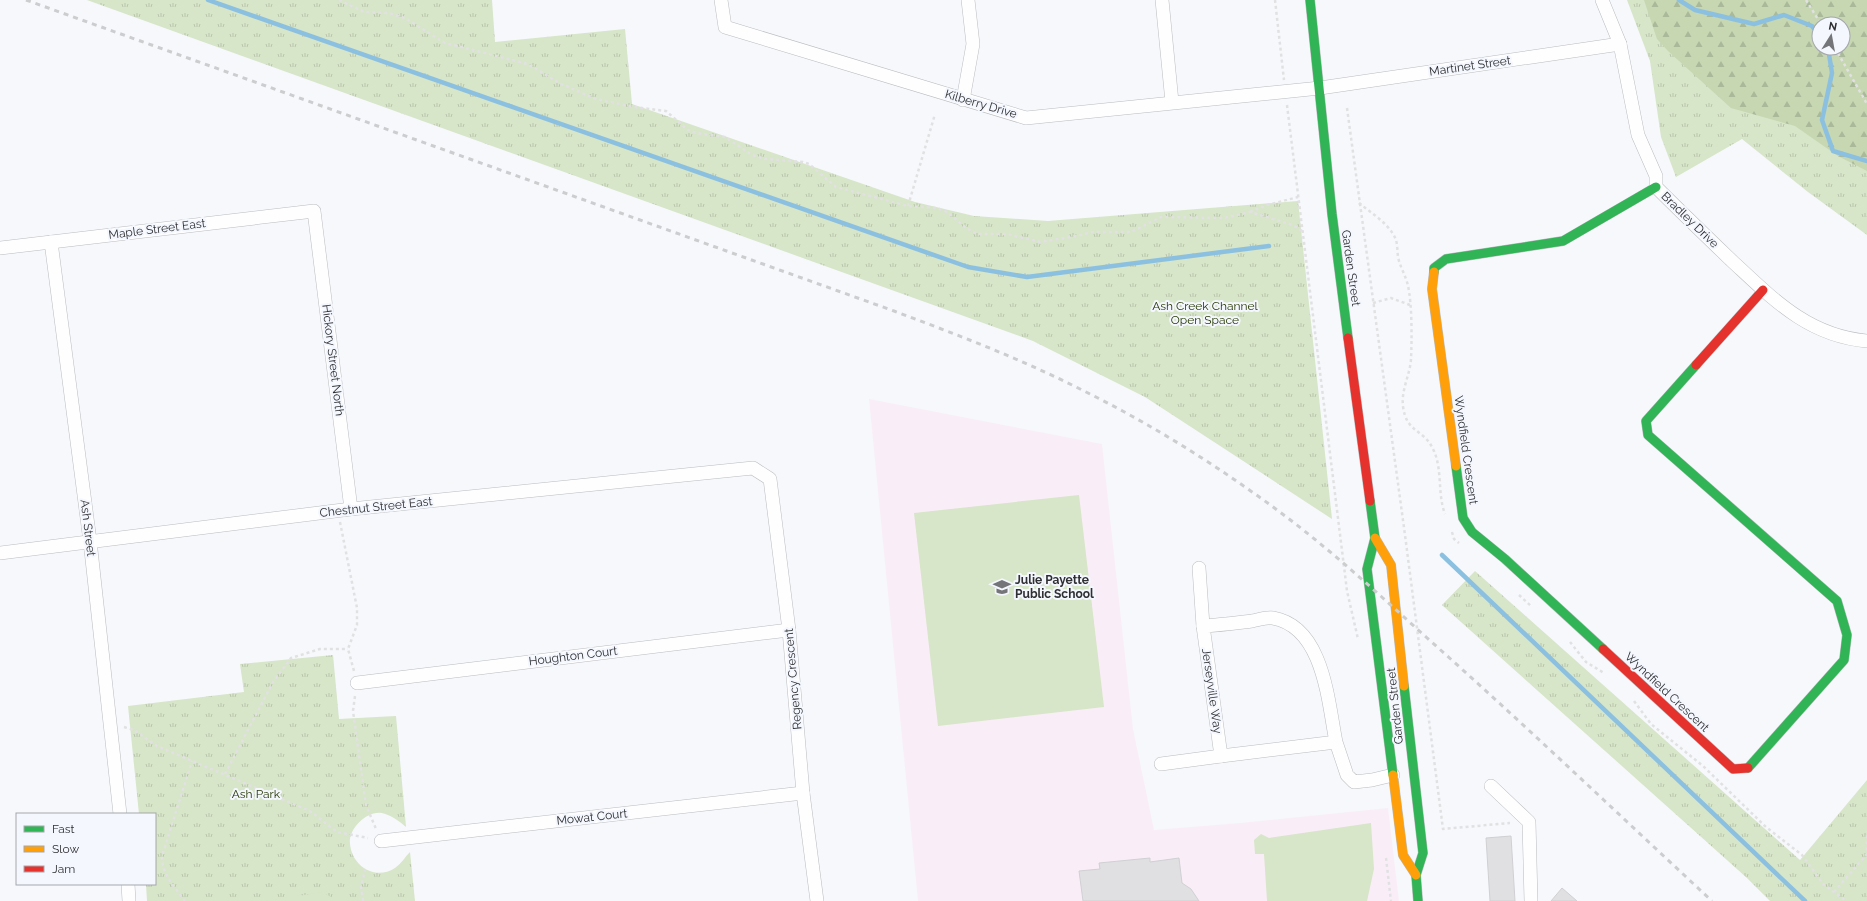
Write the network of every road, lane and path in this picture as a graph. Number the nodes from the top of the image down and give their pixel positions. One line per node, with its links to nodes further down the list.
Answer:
1 (339, 0): 22 (path)
2 (721, 0): 14 (street, Kilberry Drive)
3 (968, 0): 14 (street)
4 (1162, 0): 15 (street)
5 (1275, 0): 13 (path)
6 (1310, 0): 12 (street, Garden Street)
7 (1602, 0): 10 (street, Bradley Drive)
8 (1806, 0): 9 (path)
9 (1815, 16)
10 (1620, 44): 12 (street, Martinet Street); 19 (street, Bradley Drive)
11 (1840, 56): 16 (path)
12 (1320, 88): 13 (street, Kilberry Drive); 36 (street, Garden Street)
13 (1286, 91): 15 (street, Kilberry Drive); 20 (path)
14 (963, 100): 15 (street, Kilberry Drive)
15 (1172, 102)
16 (1867, 104)
17 (1347, 108): 21 (path)
18 (935, 114): 22 (path)
19 (1656, 187): 28 (street, Bradley Drive); 28 (street, Wyndfield Crescent)
20 (1298, 197): 24 (path); 25 (path)
21 (1360, 203): 29 (path); 30 (path)
22 (908, 206): 24 (path)
23 (314, 211): 26 (street, Maple Street East); 33 (street, Hickory Street North)
24 (1250, 212): 25 (path)
25 (1302, 230): 46 (path)
26 (51, 242): 27 (street, Maple Street East); 37 (street, Ash Street)
27 (0, 248)
28 (1764, 290): 31 (street, Bradley Drive)
29 (1373, 303): 30 (path); 62 (path)
30 (1410, 305): 34 (path)
31 (1867, 341)
32 (753, 468): 33 (street, Chestnut Street East); 44 (street, Regency Crescent)
33 (351, 509): 37 (street, Chestnut Street East)
34 (1446, 517)
35 (1451, 532): 38 (path)
36 (1375, 538): 57 (street, Garden Street); 60 (street, Garden Street)
37 (90, 541): 39 (street, Chestnut Street East); 51 (street, Ash Street)
38 (1462, 546)
39 (0, 553)
40 (1199, 568): 43 (street, Jerseyville Way)
41 (1517, 593): 42 (path)
42 (1532, 607)
43 (1203, 626): 52 (street); 53 (street, Jerseyville Way)
44 (789, 630): 49 (street, Houghton Court); 59 (street, Regency Crescent)
45 (1568, 639): 48 (path)
46 (1359, 645)
47 (348, 649): 56 (path)
48 (1604, 674)
49 (357, 683)
50 (1633, 700): 69 (path)
51 (110, 724): 54 (path); 61 (street, Ash Street)
52 (1336, 742): 53 (street); 57 (street)
53 (1221, 756): 55 (street)
54 (192, 761): 56 (path); 71 (path)
55 (1161, 764)
56 (225, 774): 64 (path)
57 (1393, 775): 60 (street); 67 (street, Garden Street)
58 (1491, 786): 62 (street)
59 (803, 793): 64 (street, Mowat Court); 73 (street, Regency Crescent)
60 (1417, 801): 67 (street, Garden Street)
61 (120, 813)
62 (1529, 822): 76 (street)
63 (1867, 830): 69 (path)
64 (381, 841)
65 (1386, 855): 74 (path)
66 (365, 870): 72 (path)
67 (1416, 874): 75 (street, Garden Street)
68 (128, 885): 70 (street)
69 (1834, 892): 77 (path)
70 (129, 901)
71 (185, 901)
72 (363, 901)
73 (817, 901)
74 (1391, 901)
75 (1418, 901)
76 (1532, 901)
77 (1846, 901)

